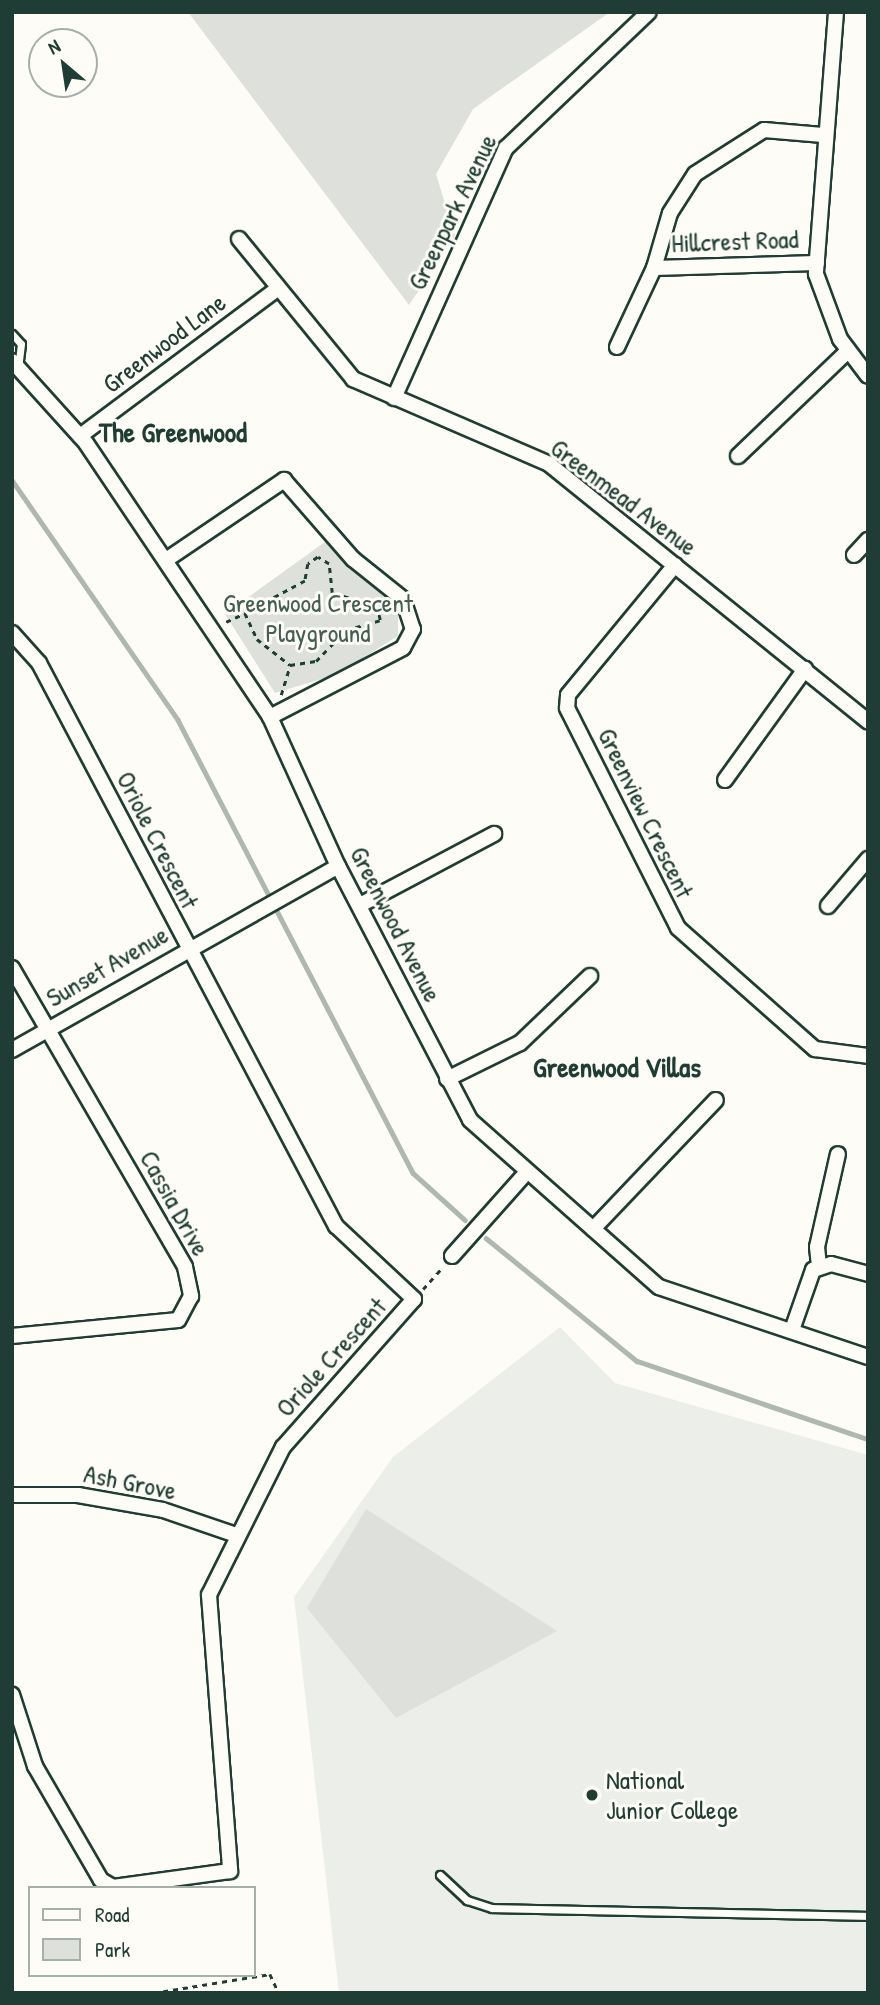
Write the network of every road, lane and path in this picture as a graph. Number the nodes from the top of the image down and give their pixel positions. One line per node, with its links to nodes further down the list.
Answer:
1 (649, 12): 13 (street, Greenpark Avenue)
2 (836, 12): 3 (street, Hillcrest Road)
3 (823, 135): 5 (street, Hillcrest Road); 6 (street, Hillcrest Road)
4 (239, 239): 7 (street, Greenmead Avenue)
5 (817, 263): 6 (street, Hillcrest Road); 10 (street, Hillcrest Road)
6 (654, 268): 9 (street, Hillcrest Road)
7 (277, 289): 13 (street, Greenmead Avenue); 14 (street, Greenwood Lane)
8 (12, 334): 11 (lane)
9 (617, 347)
10 (848, 351): 12 (street, Hillcrest Road); 15 (street)
11 (15, 365): 14 (street, Greenwood Avenue)
12 (868, 376)
13 (394, 398): 21 (street, Greenmead Avenue)
14 (80, 436): 20 (street, Greenwood Avenue)
15 (738, 456)
16 (868, 540): 18 (street)
17 (327, 550): 19 (path)
18 (854, 555)
19 (318, 557): 22 (path); 25 (path)
20 (166, 560): 28 (street, Greenwood Avenue); 28 (street)
21 (675, 565): 26 (street, Greenmead Avenue); 41 (street, Greenview Crescent)
22 (246, 613): 23 (path); 25 (path)
23 (220, 625)
24 (12, 633): 36 (street, Oriole Crescent)
25 (290, 665): 27 (path)
26 (805, 668): 29 (street, Greenmead Avenue); 30 (street)
27 (279, 701)
28 (270, 717): 33 (street, Greenwood Avenue)
29 (868, 721)
30 (725, 780)
31 (494, 834): 34 (street)
32 (868, 859): 35 (street)
33 (338, 866): 34 (street, Greenwood Avenue); 36 (street, Sunset Avenue)
34 (359, 905): 42 (street, Greenwood Avenue)
35 (828, 906)
36 (186, 949): 39 (street, Sunset Avenue); 50 (street, Oriole Crescent)
37 (12, 968): 39 (street, Cassia Drive)
38 (590, 976): 42 (street)
39 (47, 1030): 40 (street, Sunset Avenue); 52 (street, Cassia Drive)
40 (12, 1050)
41 (868, 1056)
42 (447, 1079): 45 (street, Greenwood Avenue)
43 (716, 1100): 46 (street)
44 (838, 1154): 48 (street)
45 (526, 1173): 46 (street, Greenwood Avenue); 47 (street)
46 (593, 1229): 51 (street, Greenwood Avenue)
47 (452, 1256): 50 (path)
48 (819, 1266): 49 (street); 51 (street)
49 (868, 1274)
50 (414, 1299): 55 (street, Oriole Crescent)
51 (792, 1330): 53 (street, Greenwood Avenue)
52 (12, 1336)
53 (868, 1357)
54 (12, 1495): 55 (street, Ash Grove)
55 (236, 1535): 59 (street, Oriole Crescent)
56 (12, 1695): 58 (street, Oriole Crescent)
57 (440, 1875): 60 (lane)
58 (111, 1886)
59 (120, 1886)
60 (868, 1916)
61 (256, 1976): 64 (path)
62 (252, 1977): 63 (path)
63 (153, 1993)
64 (279, 1993)

